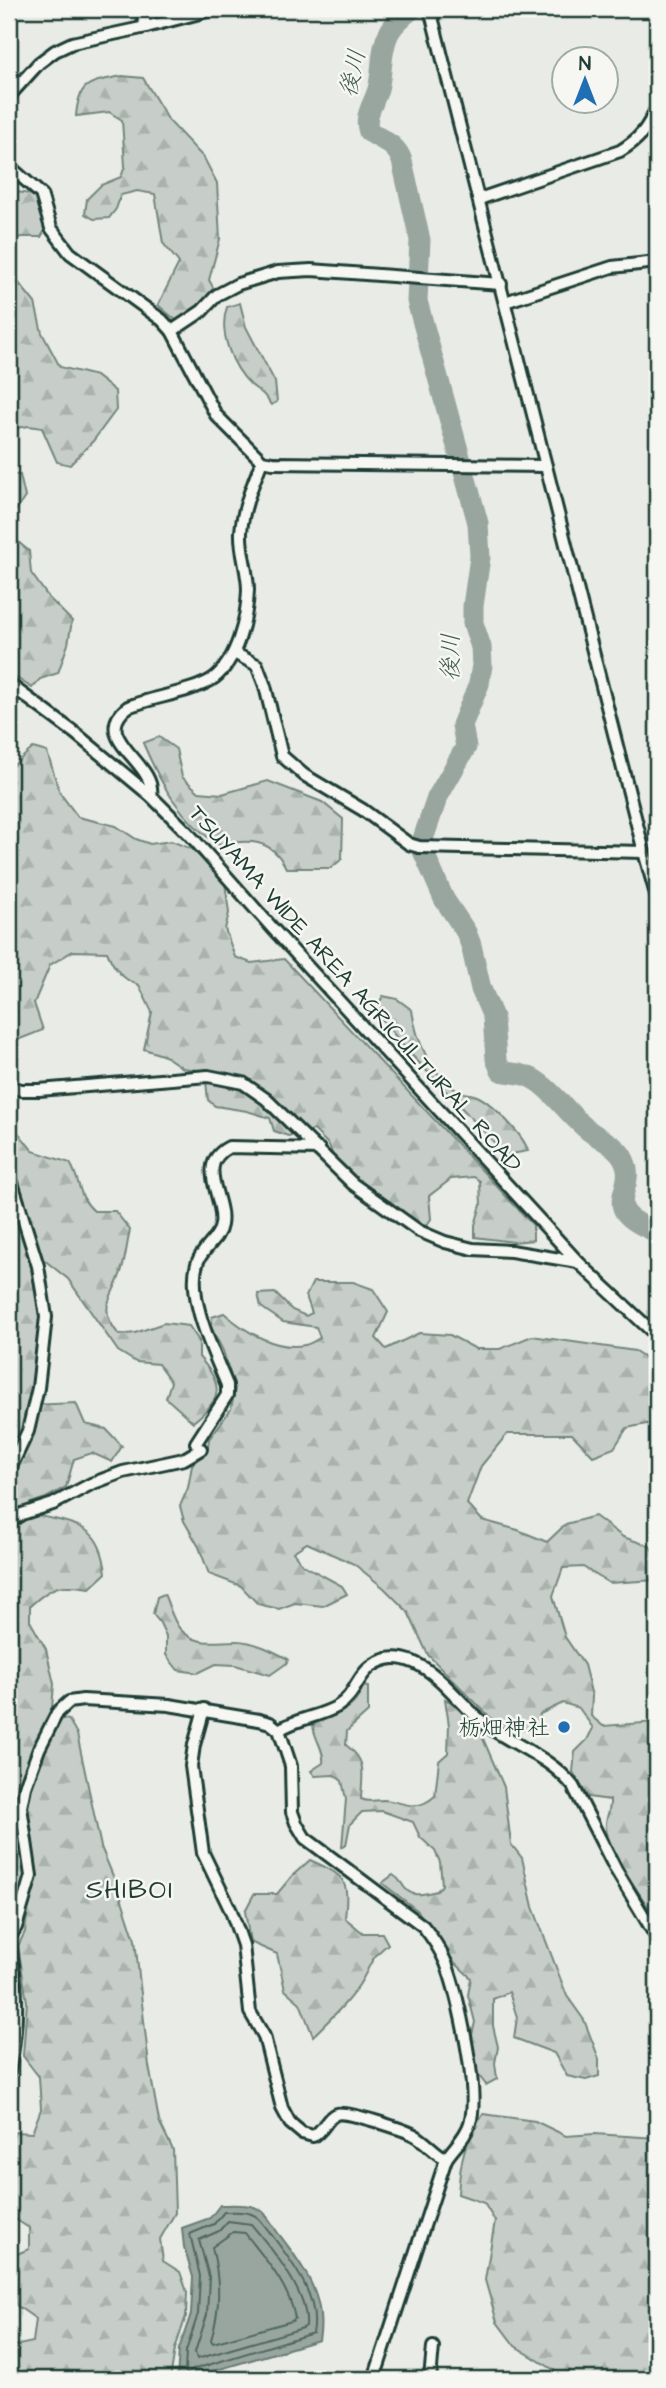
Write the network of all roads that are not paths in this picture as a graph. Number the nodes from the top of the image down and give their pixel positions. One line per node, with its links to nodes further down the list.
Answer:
1 (141, 9): 4 (street)
2 (215, 9): 4 (street)
3 (429, 9): 8 (street)
4 (146, 27): 5 (street)
5 (9, 96)
6 (657, 107): 8 (street)
7 (9, 166): 12 (street)
8 (479, 199): 10 (street)
9 (657, 262): 11 (street)
10 (501, 284): 11 (street); 12 (street)
11 (505, 302): 14 (street)
12 (172, 331): 13 (street)
13 (262, 461): 14 (street); 15 (street)
14 (546, 466): 18 (street)
15 (234, 653): 17 (street); 18 (street)
16 (9, 684): 17 (street, TSUYAMA WIDE AREA AGRICULTURAL ROAD)
17 (151, 796): 23 (street, TSUYAMA WIDE AREA AGRICULTURAL ROAD)
18 (643, 852): 19 (street)
19 (657, 898)
20 (9, 1086): 21 (street)
21 (319, 1149): 23 (street); 26 (street)
22 (9, 1173): 25 (street)
23 (578, 1262): 24 (street, TSUYAMA WIDE AREA AGRICULTURAL ROAD)
24 (657, 1336)
25 (9, 1471)
26 (9, 1522)
27 (204, 1709): 28 (street); 29 (street); 32 (street)
28 (279, 1730): 30 (street); 32 (street)
29 (9, 1938): 31 (street)
30 (657, 1938)
31 (9, 2072)
32 (446, 2159): 34 (street)
33 (433, 2347): 35 (street)
34 (374, 2379)
35 (430, 2379)

